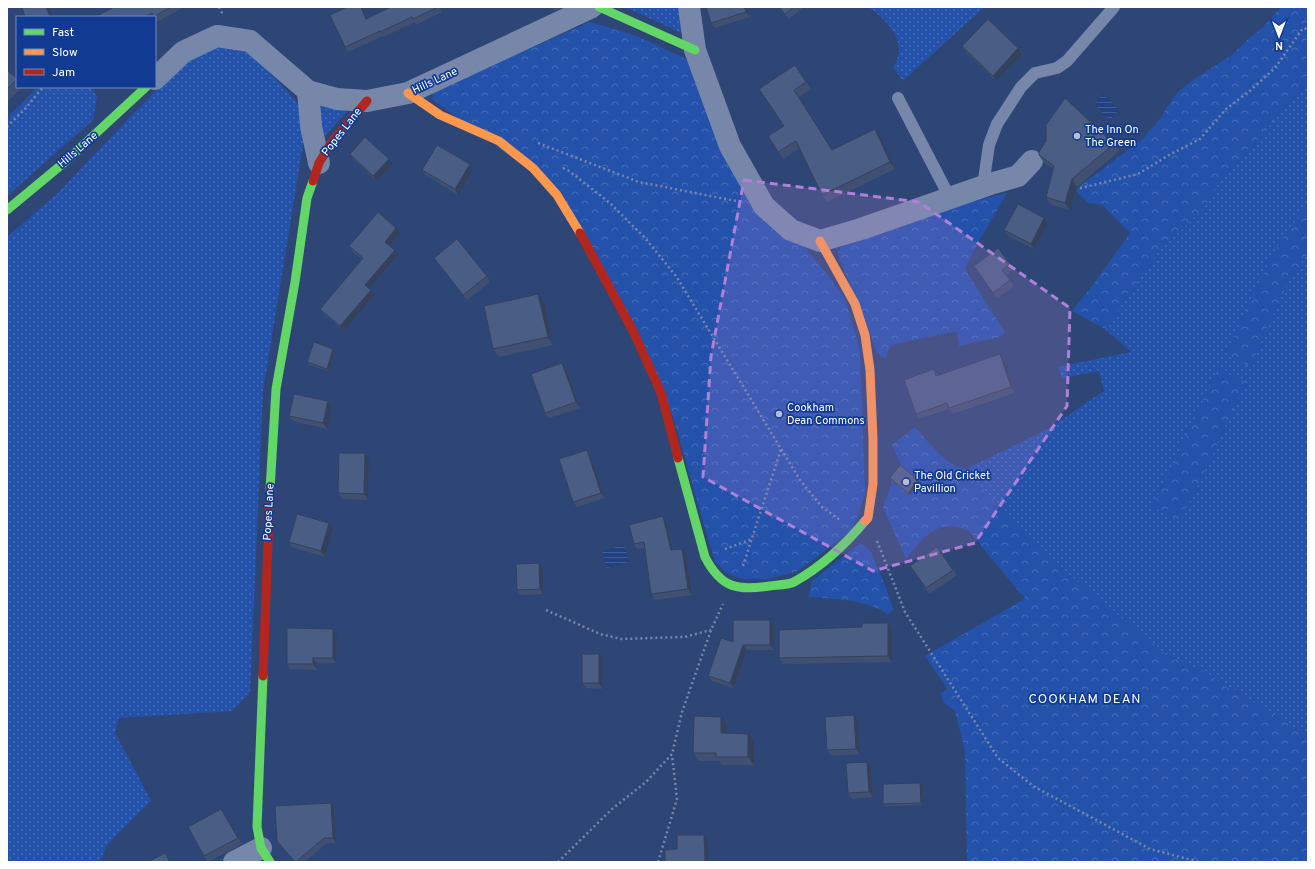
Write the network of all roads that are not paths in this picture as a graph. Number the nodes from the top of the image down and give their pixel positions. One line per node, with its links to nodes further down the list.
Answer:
1 (592, 7): 9 (street, Hills Lane)
2 (600, 7): 5 (street)
3 (689, 7): 5 (street)
4 (1114, 7): 14 (lane)
5 (695, 50): 17 (street)
6 (156, 78): 8 (street, Hills Lane)
7 (145, 88): 16 (street, Hills Lane)
8 (308, 91): 11 (street, Hills Lane); 13 (street, Popes Lane)
9 (408, 93): 11 (street, Hills Lane); 17 (street)
10 (898, 98): 15 (lane)
11 (366, 101): 13 (street, Popes Lane)
12 (1032, 161): 14 (street)
13 (319, 163): 18 (street, Popes Lane)
14 (983, 186): 15 (street)
15 (950, 198): 17 (street)
16 (7, 210)
17 (820, 241)
18 (266, 855): 19 (street)
19 (234, 862)

